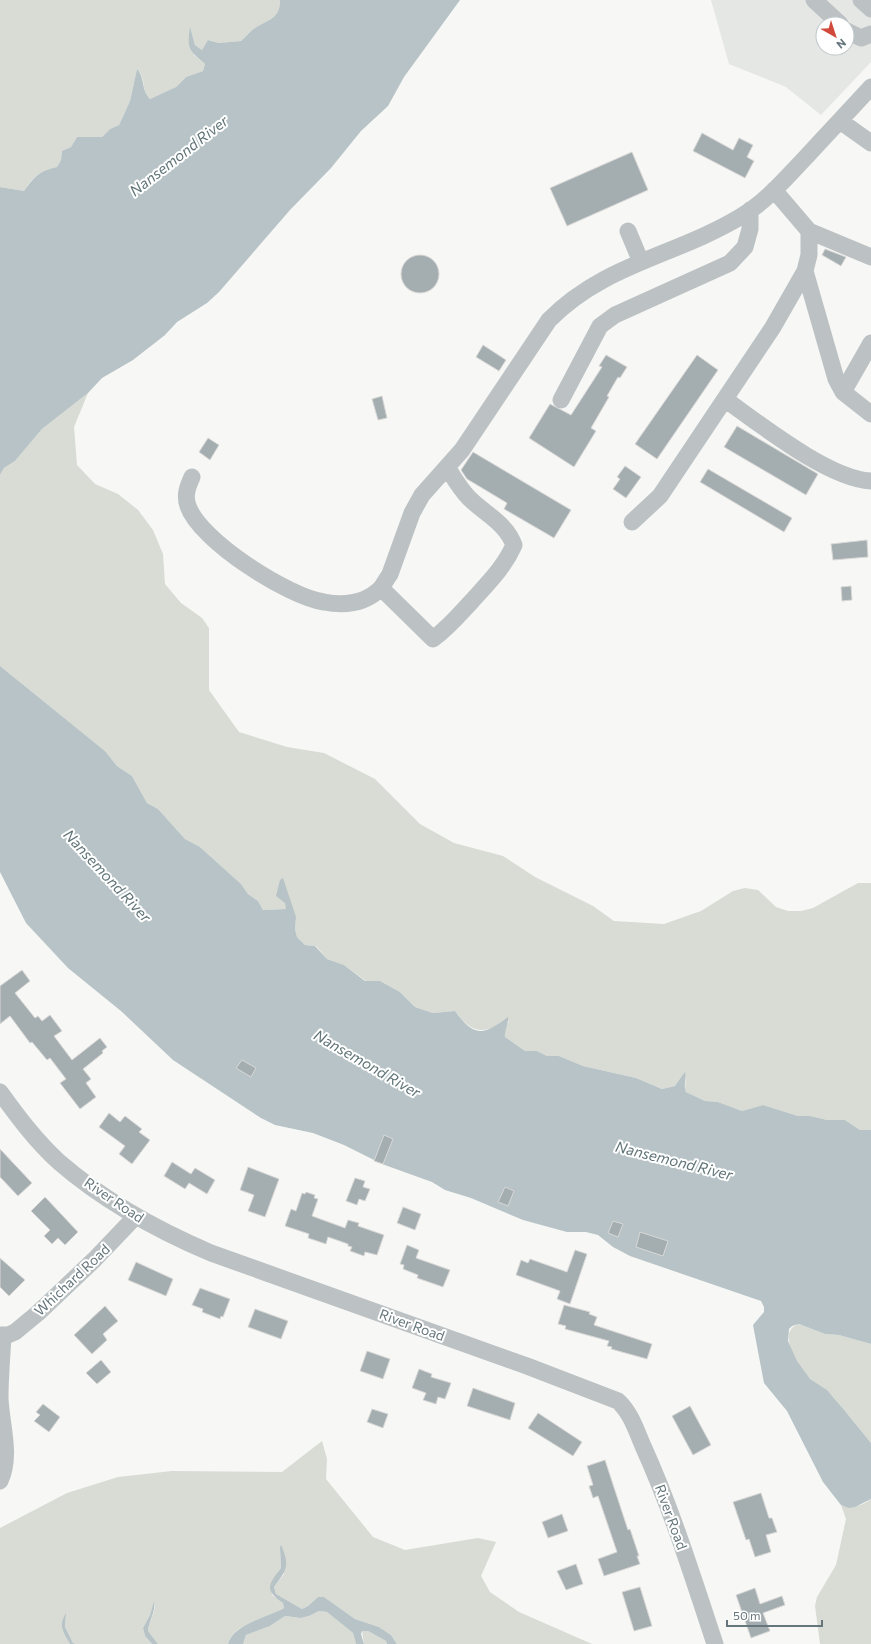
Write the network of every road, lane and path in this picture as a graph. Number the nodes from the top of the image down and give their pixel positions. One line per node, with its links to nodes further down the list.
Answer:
1 (814, 0): 4 (street)
2 (861, 0): 3 (street)
3 (871, 9)
4 (831, 16)
5 (871, 34): 6 (street)
6 (855, 35)
7 (871, 87): 8 (street)
8 (840, 121): 9 (street); 10 (street)
9 (871, 143)
10 (774, 190): 11 (street); 13 (street)
11 (750, 210): 15 (street); 19 (street)
12 (628, 231): 15 (street)
13 (809, 231): 14 (street); 16 (street)
14 (871, 257)
15 (641, 262): 22 (street)
16 (805, 271): 18 (street); 20 (street)
17 (871, 343): 18 (street)
18 (843, 392): 21 (street)
19 (561, 400)
20 (726, 400): 24 (street); 25 (street)
21 (871, 414)
22 (447, 467): 26 (street); 26 (street)
23 (192, 477): 26 (street)
24 (871, 482)
25 (632, 522)
26 (381, 588)
27 (0, 1092): 28 (street, River Road)
28 (136, 1216): 29 (street, Whichard Road); 32 (street, River Road)
29 (1, 1335): 30 (street)
30 (0, 1399): 31 (street)
31 (0, 1481)
32 (715, 1644)

